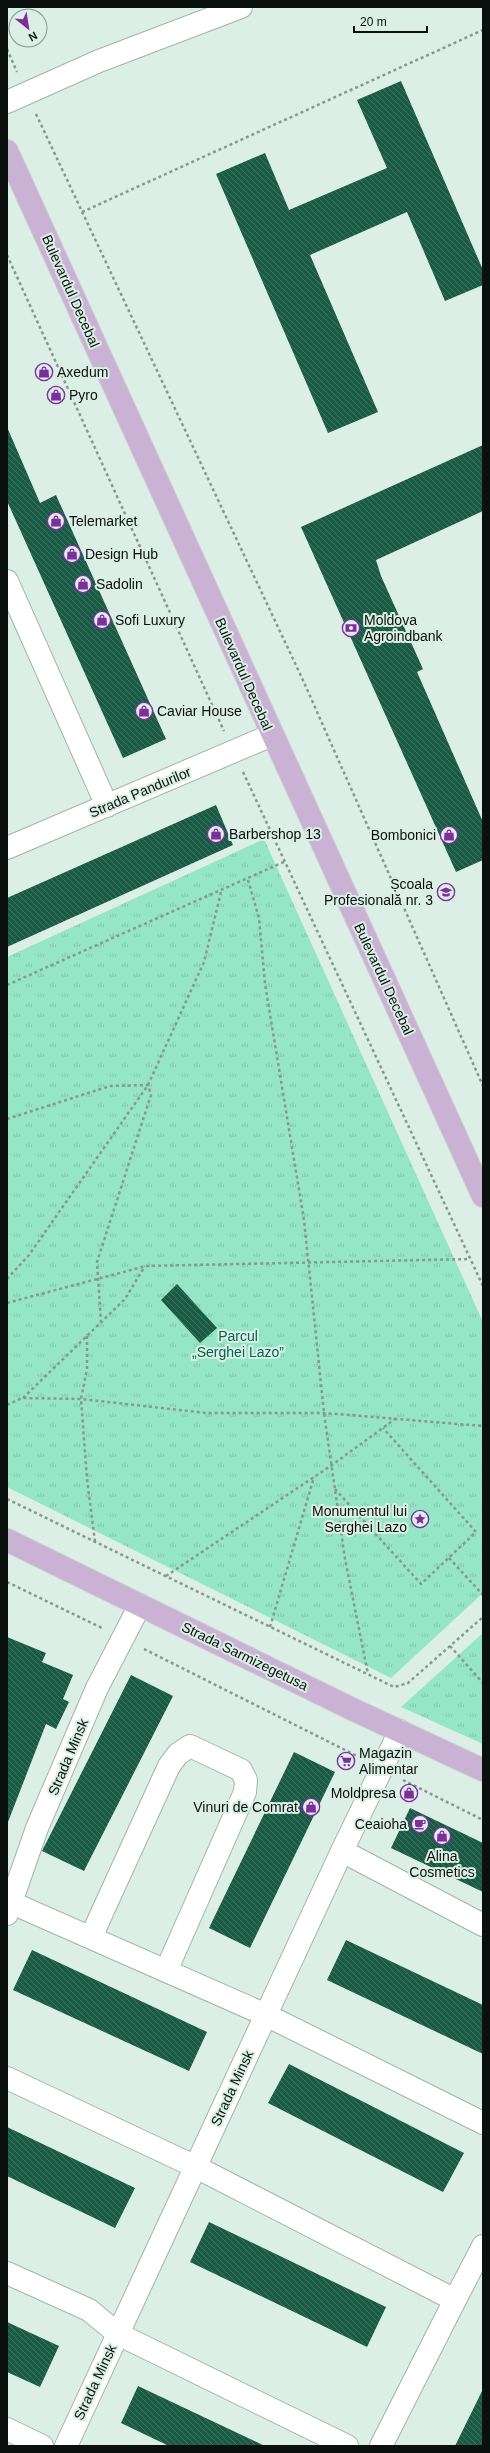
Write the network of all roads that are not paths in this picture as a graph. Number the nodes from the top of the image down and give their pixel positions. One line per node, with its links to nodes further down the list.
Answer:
1 (241, 7): 2 (street)
2 (16, 97)
3 (7, 151): 5 (main road, Bulevardul Decebal)
4 (7, 581): 6 (street)
5 (272, 736): 6 (street, Strada Pandurilor); 8 (main road, Bulevardul Decebal)
6 (107, 806): 7 (street, Strada Pandurilor)
7 (7, 848)
8 (483, 1196)
9 (7, 1540): 10 (main road, Strada Sarmizegetusa)
10 (140, 1605): 11 (main road, Strada Sarmizegetusa); 14 (street, Strada Minsk)
11 (400, 1731): 12 (main road, Strada Sarmizegetusa); 13 (street, Strada Minsk)
12 (483, 1770)
13 (342, 1851): 15 (street); 18 (street, Strada Minsk)
14 (9, 1908): 16 (street)
15 (483, 1925)
16 (91, 1938): 17 (street); 17 (street)
17 (166, 1971): 18 (street)
18 (266, 2015): 20 (street); 21 (street, Strada Minsk)
19 (7, 2078): 21 (street)
20 (483, 2123)
21 (196, 2167): 24 (street); 25 (street, Strada Minsk)
22 (483, 2246): 24 (street)
23 (7, 2273): 25 (street)
24 (455, 2300): 30 (street)
25 (118, 2334): 28 (street, Strada Minsk); 29 (street)
26 (7, 2429): 27 (street)
27 (42, 2446)
28 (66, 2446)
29 (347, 2446)
30 (381, 2446)

